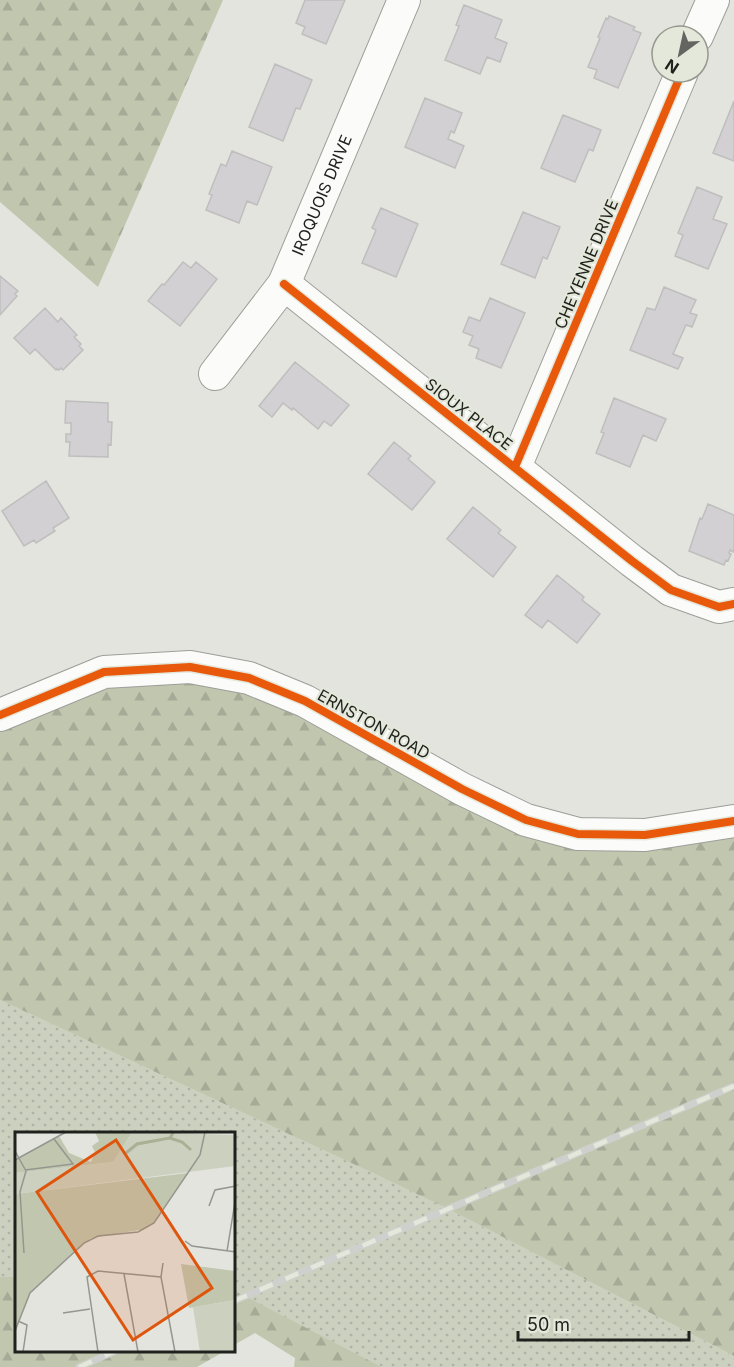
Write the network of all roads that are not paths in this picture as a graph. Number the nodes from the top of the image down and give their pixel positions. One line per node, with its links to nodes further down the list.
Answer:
1 (404, 0): 5 (street, IROQUOIS DRIVE)
2 (712, 0): 3 (street)
3 (702, 24)
4 (677, 84): 7 (street, CHEYENNE DRIVE)
5 (284, 284): 6 (street, IROQUOIS DRIVE); 7 (street, SIOUX PLACE)
6 (215, 374)
7 (515, 468): 8 (street, SIOUX PLACE)
8 (734, 604)
9 (0, 715): 10 (street, ERNSTON ROAD)
10 (734, 821)

